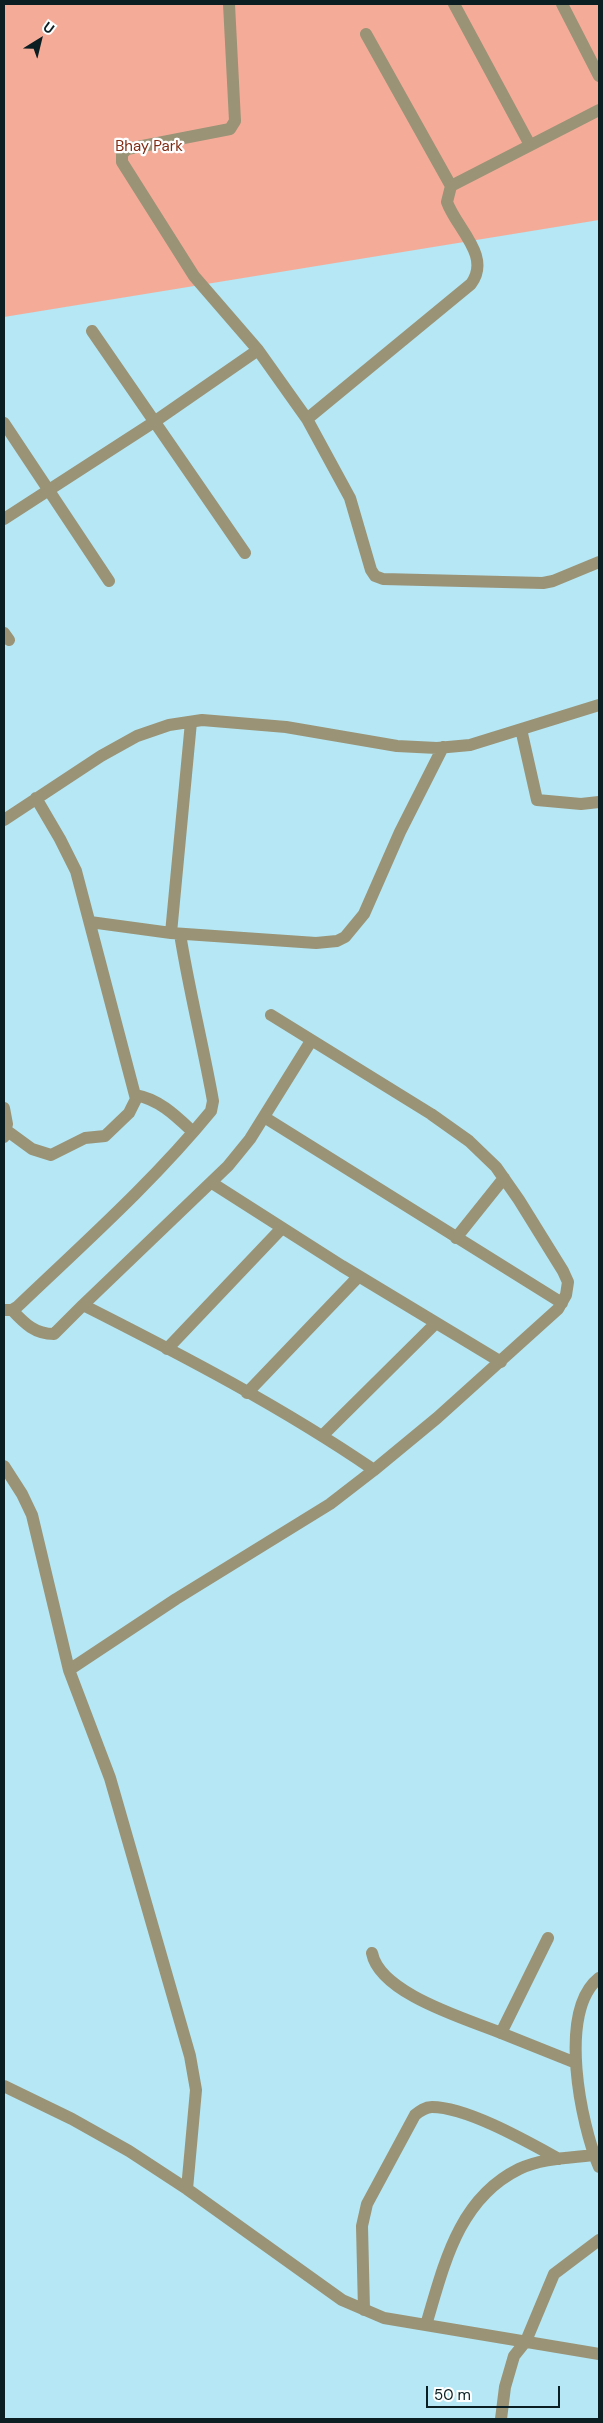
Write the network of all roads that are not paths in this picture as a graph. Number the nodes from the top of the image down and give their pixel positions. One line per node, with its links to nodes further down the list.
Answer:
1 (229, 4): 10 (street)
2 (454, 4): 7 (street)
3 (562, 4): 5 (street)
4 (366, 34): 8 (street)
5 (599, 76)
6 (599, 110): 7 (street)
7 (530, 145): 8 (street)
8 (451, 186): 11 (street)
9 (92, 331): 12 (street)
10 (258, 350): 11 (street); 12 (street)
11 (308, 419): 17 (street)
12 (154, 422): 14 (street); 16 (street)
13 (4, 423): 14 (street)
14 (48, 489): 15 (street); 18 (street)
15 (4, 519)
16 (245, 553)
17 (599, 562)
18 (109, 581)
19 (599, 705): 21 (street)
20 (191, 722): 22 (street); 23 (street); 27 (street)
21 (521, 729): 22 (street); 24 (street)
22 (443, 747): 27 (street)
23 (36, 798): 25 (street); 26 (street)
24 (599, 802)
25 (4, 820)
26 (90, 922): 27 (street); 30 (street)
27 (176, 934): 33 (street)
28 (271, 1015): 29 (street)
29 (310, 1040): 32 (street); 35 (street)
30 (135, 1095): 33 (street); 34 (street)
31 (4, 1108): 34 (street)
32 (264, 1117): 36 (street); 38 (street)
33 (193, 1132): 42 (street)
34 (5, 1133)
35 (504, 1178): 38 (street); 40 (street)
36 (212, 1183): 37 (street); 41 (street)
37 (282, 1228): 39 (street); 44 (street)
38 (456, 1238): 40 (street)
39 (359, 1276): 43 (street); 46 (street)
40 (562, 1303): 45 (street)
41 (83, 1305): 42 (street); 44 (street)
42 (8, 1310)
43 (436, 1323): 45 (street); 47 (street)
44 (167, 1349): 46 (street)
45 (501, 1362): 49 (street)
46 (247, 1393): 47 (street)
47 (322, 1436): 49 (street)
48 (4, 1466): 50 (street)
49 (374, 1470): 50 (street)
50 (69, 1670): 60 (street)
51 (548, 1938): 54 (street)
52 (372, 1953): 54 (street)
53 (599, 1978): 55 (street)
54 (501, 2032): 55 (street)
55 (576, 2063): 57 (street)
56 (4, 2086): 60 (street)
57 (594, 2155): 58 (street); 59 (street)
58 (559, 2160): 62 (street); 63 (street)
59 (599, 2167)
60 (187, 2189): 62 (street)
61 (599, 2240): 64 (street)
62 (364, 2310): 63 (street)
63 (426, 2324): 64 (street)
64 (526, 2340): 65 (street); 66 (street)
65 (599, 2354)
66 (501, 2419)

